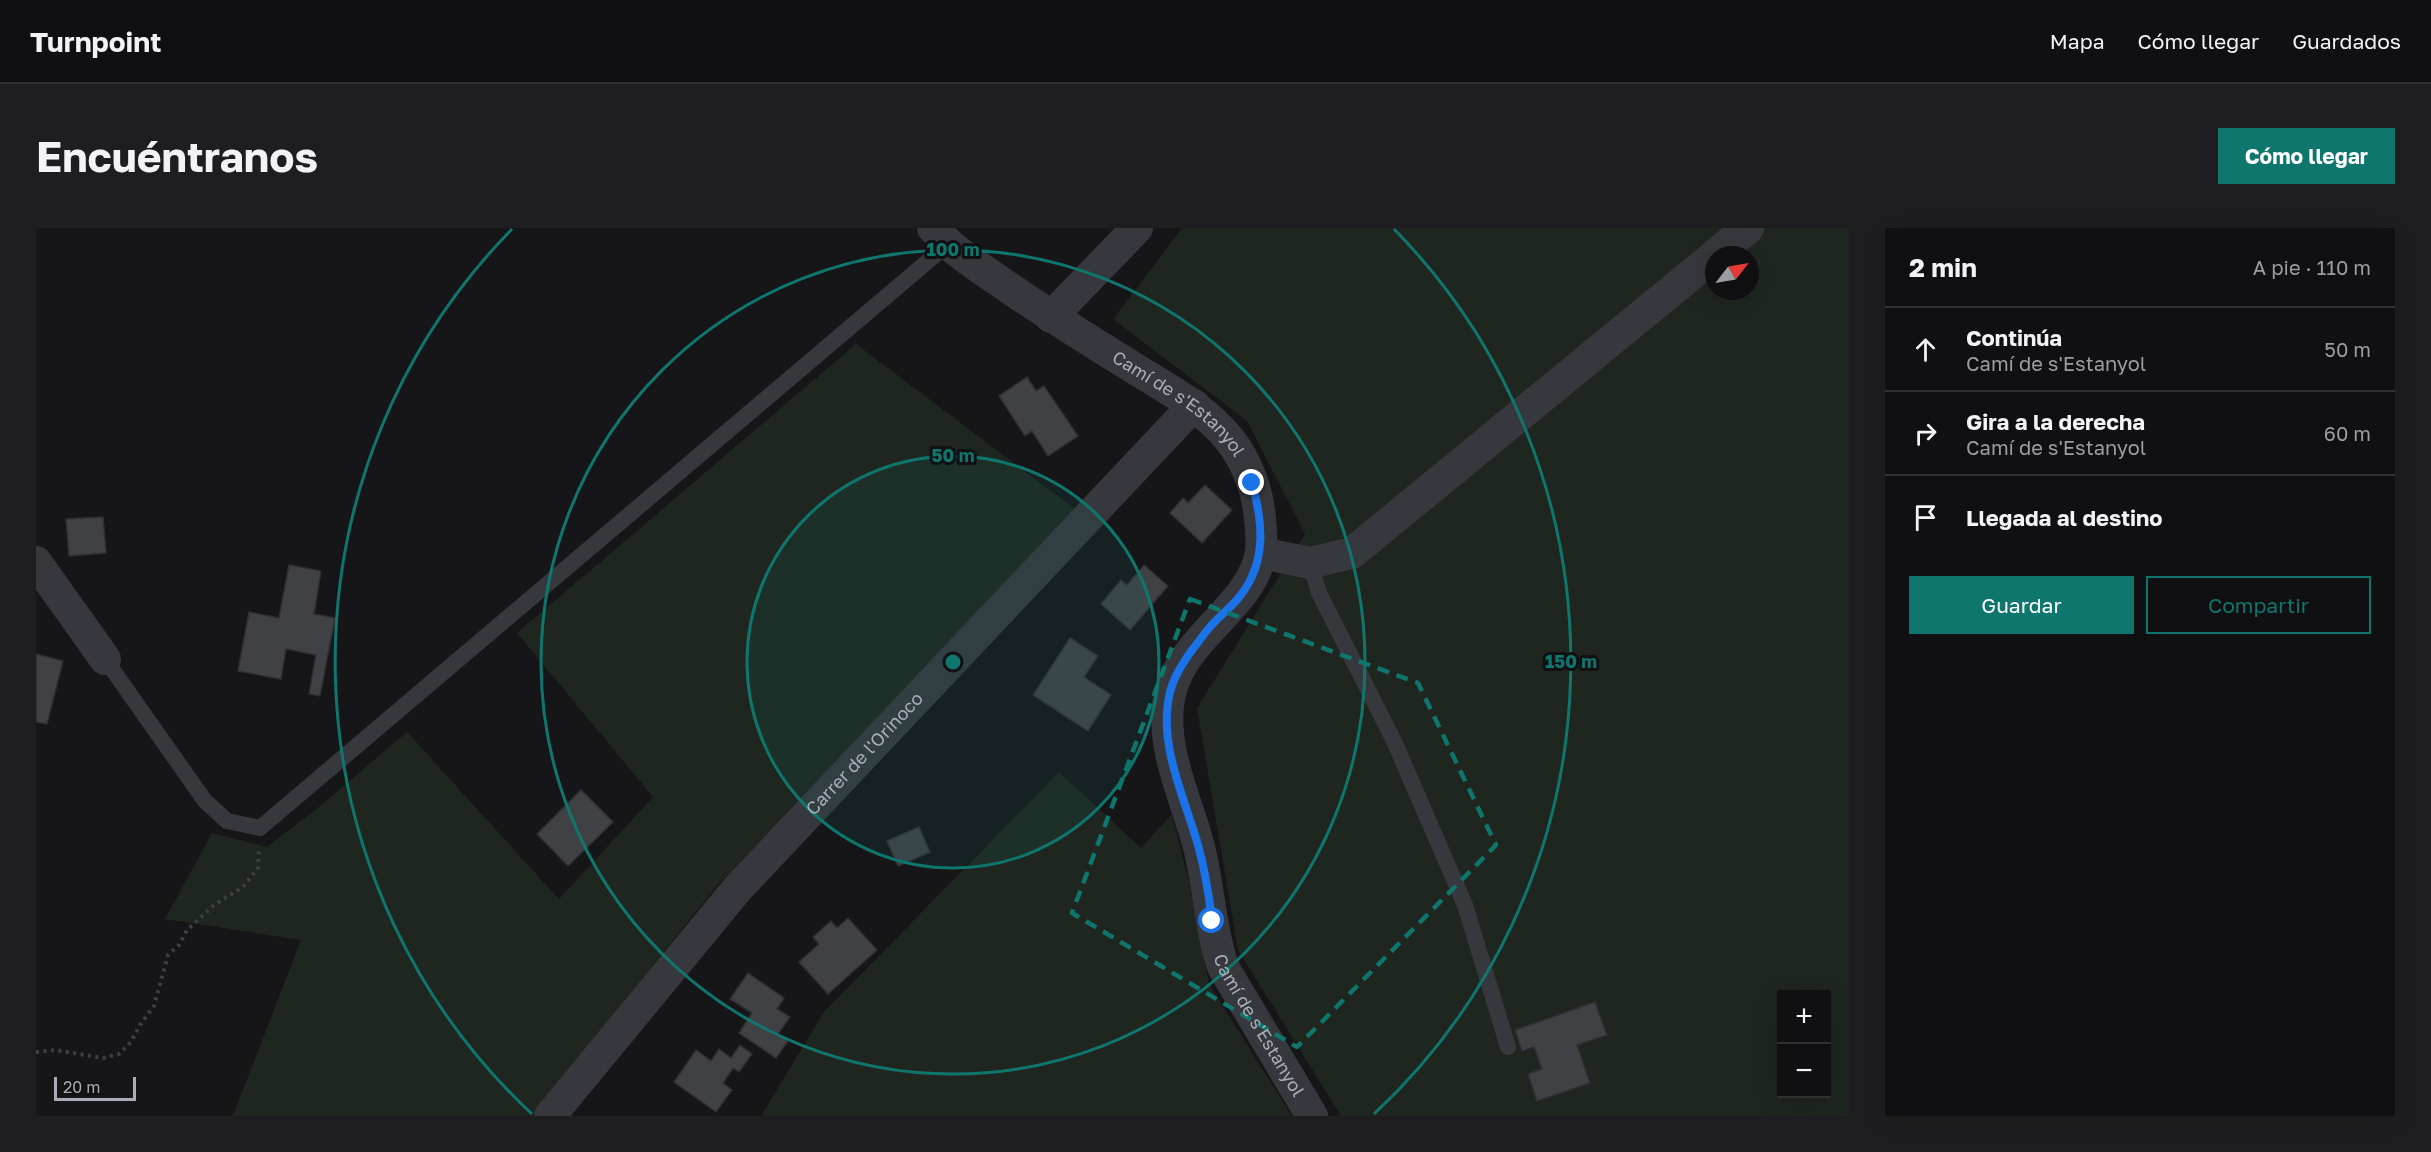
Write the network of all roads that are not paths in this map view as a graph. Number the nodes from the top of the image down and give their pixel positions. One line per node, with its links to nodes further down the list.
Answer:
1 (1137, 228): 6 (street)
2 (1748, 228): 4 (street)
3 (940, 236): 6 (street, Camí de s'Estanyol); 11 (lane)
4 (1725, 246)
5 (1705, 262): 10 (street)
6 (1051, 317): 7 (street, Camí de s'Estanyol)
7 (1194, 405): 8 (street, Camí de s'Estanyol); 13 (street, Carrer de l'Orinoco)
8 (1261, 552): 10 (street); 14 (street, Camí de s'Estanyol)
9 (36, 562): 11 (street)
10 (1310, 563): 12 (lane)
11 (105, 659)
12 (1508, 1047)
13 (550, 1116)
14 (1312, 1116)

